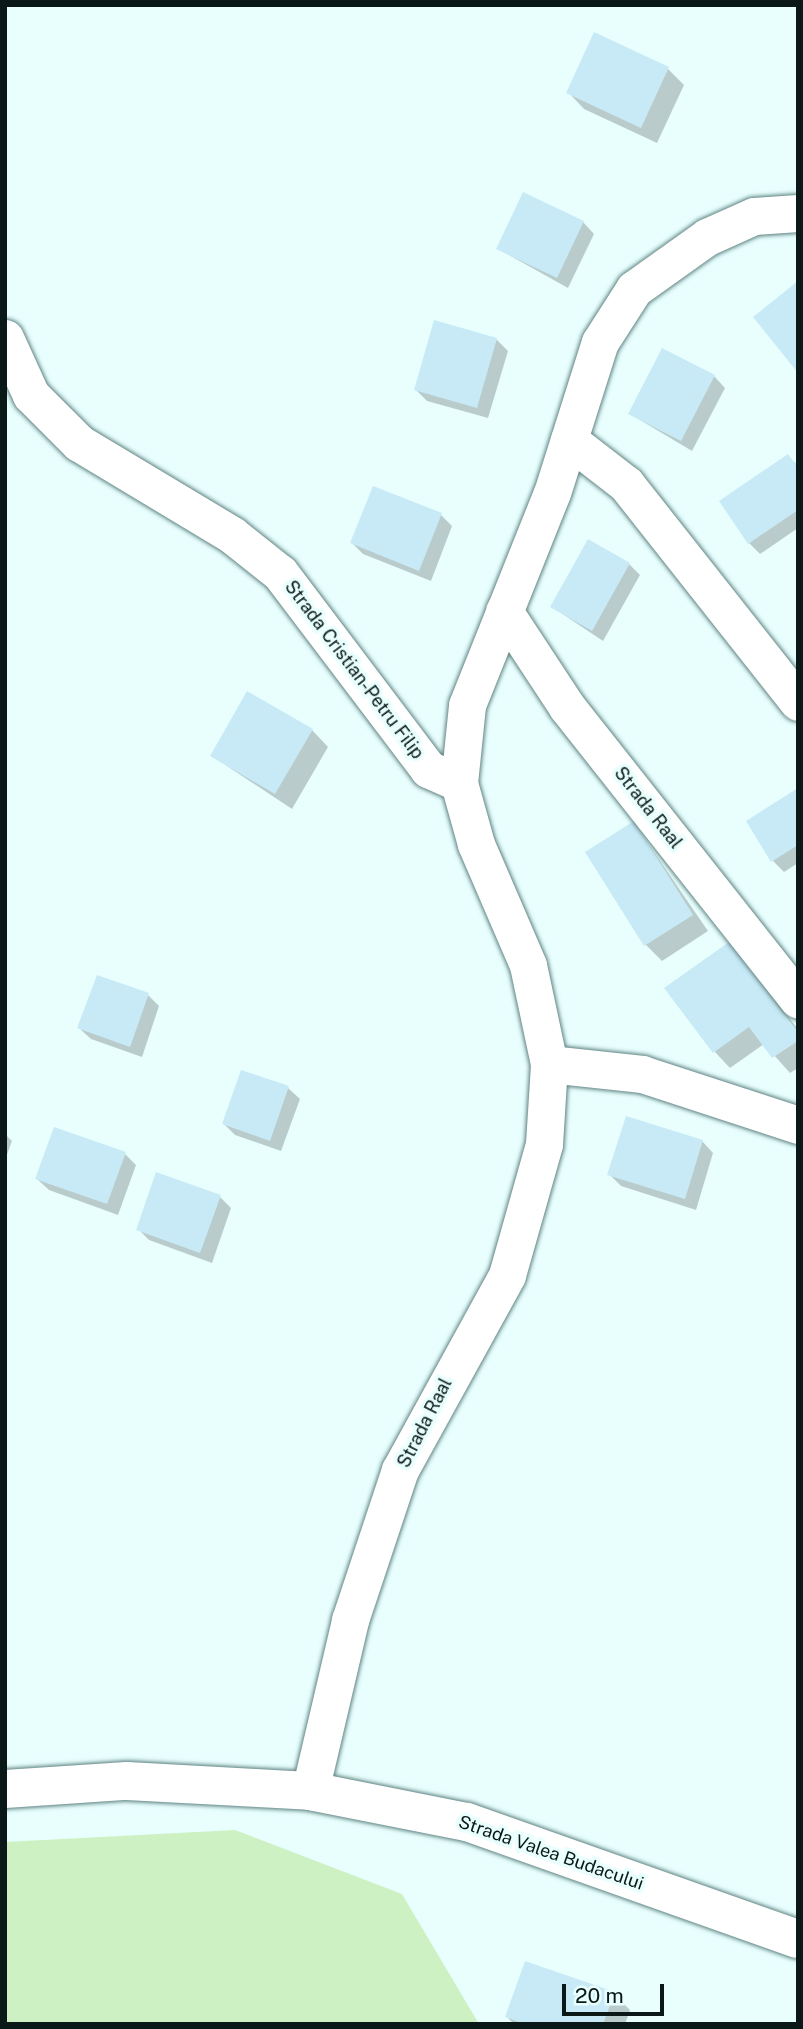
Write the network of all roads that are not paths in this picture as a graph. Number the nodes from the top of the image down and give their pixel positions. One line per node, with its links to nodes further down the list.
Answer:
1 (798, 214): 3 (street, Strada Raal)
2 (5, 338): 6 (street, Strada Cristian-Petru Filip)
3 (569, 440): 4 (street, Strada Raal); 5 (street)
4 (505, 611): 6 (street, Strada Raal); 7 (street, Strada Raal)
5 (798, 702)
6 (459, 783): 8 (street, Strada Raal)
7 (798, 1000)
8 (549, 1064): 9 (street); 11 (street, Strada Raal)
9 (798, 1125)
10 (5, 1789): 11 (main road, Strada Valea Budacului)
11 (310, 1791): 12 (main road, Strada Valea Budacului)
12 (798, 1939)

